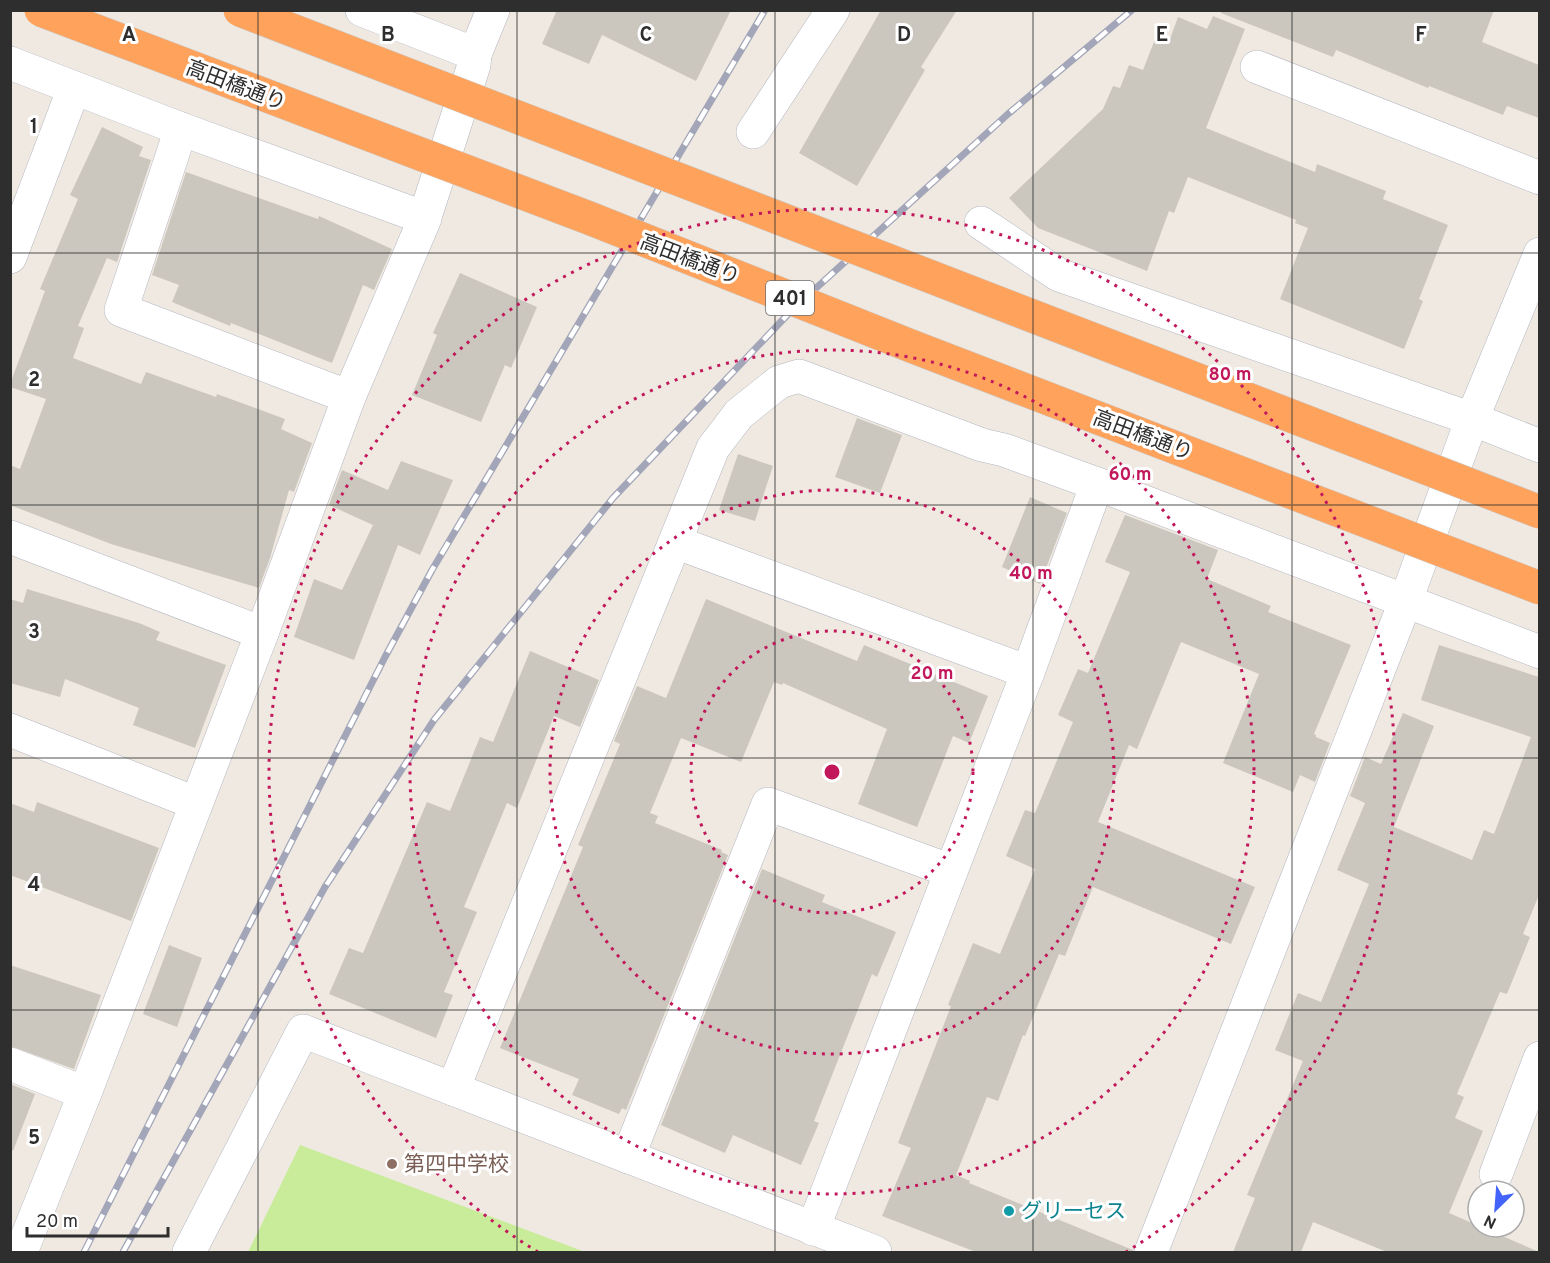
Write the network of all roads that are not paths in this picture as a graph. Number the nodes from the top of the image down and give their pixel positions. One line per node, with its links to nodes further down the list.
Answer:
1 (41, 10): 24 (highway, 高田橋通り / 401, bridge)
2 (240, 10): 21 (highway, bridge)
3 (362, 10): 6 (street)
4 (493, 10): 6 (street)
5 (833, 10): 11 (street)
6 (475, 54): 13 (street)
7 (10, 63): 9 (street)
8 (1257, 67): 12 (street)
9 (74, 87): 10 (street); 16 (street)
10 (181, 129): 13 (street); 17 (street)
11 (753, 132)
12 (1539, 178)
13 (425, 218): 17 (street)
14 (981, 223): 18 (street)
15 (1539, 254): 18 (street)
16 (10, 257)
17 (349, 397): 26 (street)
18 (1472, 419): 19 (street); 25 (street)
19 (1539, 446)
20 (1097, 484): 23 (street); 25 (street); 28 (street)
21 (1539, 512)
22 (10, 537): 26 (street)
23 (675, 542): 28 (street); 34 (street)
24 (1539, 588)
25 (1406, 600): 27 (street); 42 (street)
26 (262, 633): 30 (street)
27 (1539, 652)
28 (1028, 672): 31 (street)
29 (10, 730): 30 (street)
30 (195, 803): 35 (street)
31 (951, 870): 36 (street); 38 (street)
32 (1539, 1058): 37 (street)
33 (10, 1064): 35 (street)
34 (453, 1089): 36 (street); 40 (street)
35 (85, 1094): 39 (street)
36 (628, 1157): 38 (street)
37 (1496, 1174)
38 (813, 1229): 41 (street)
39 (21, 1236)
40 (189, 1252)
41 (875, 1252)
42 (1151, 1252)

